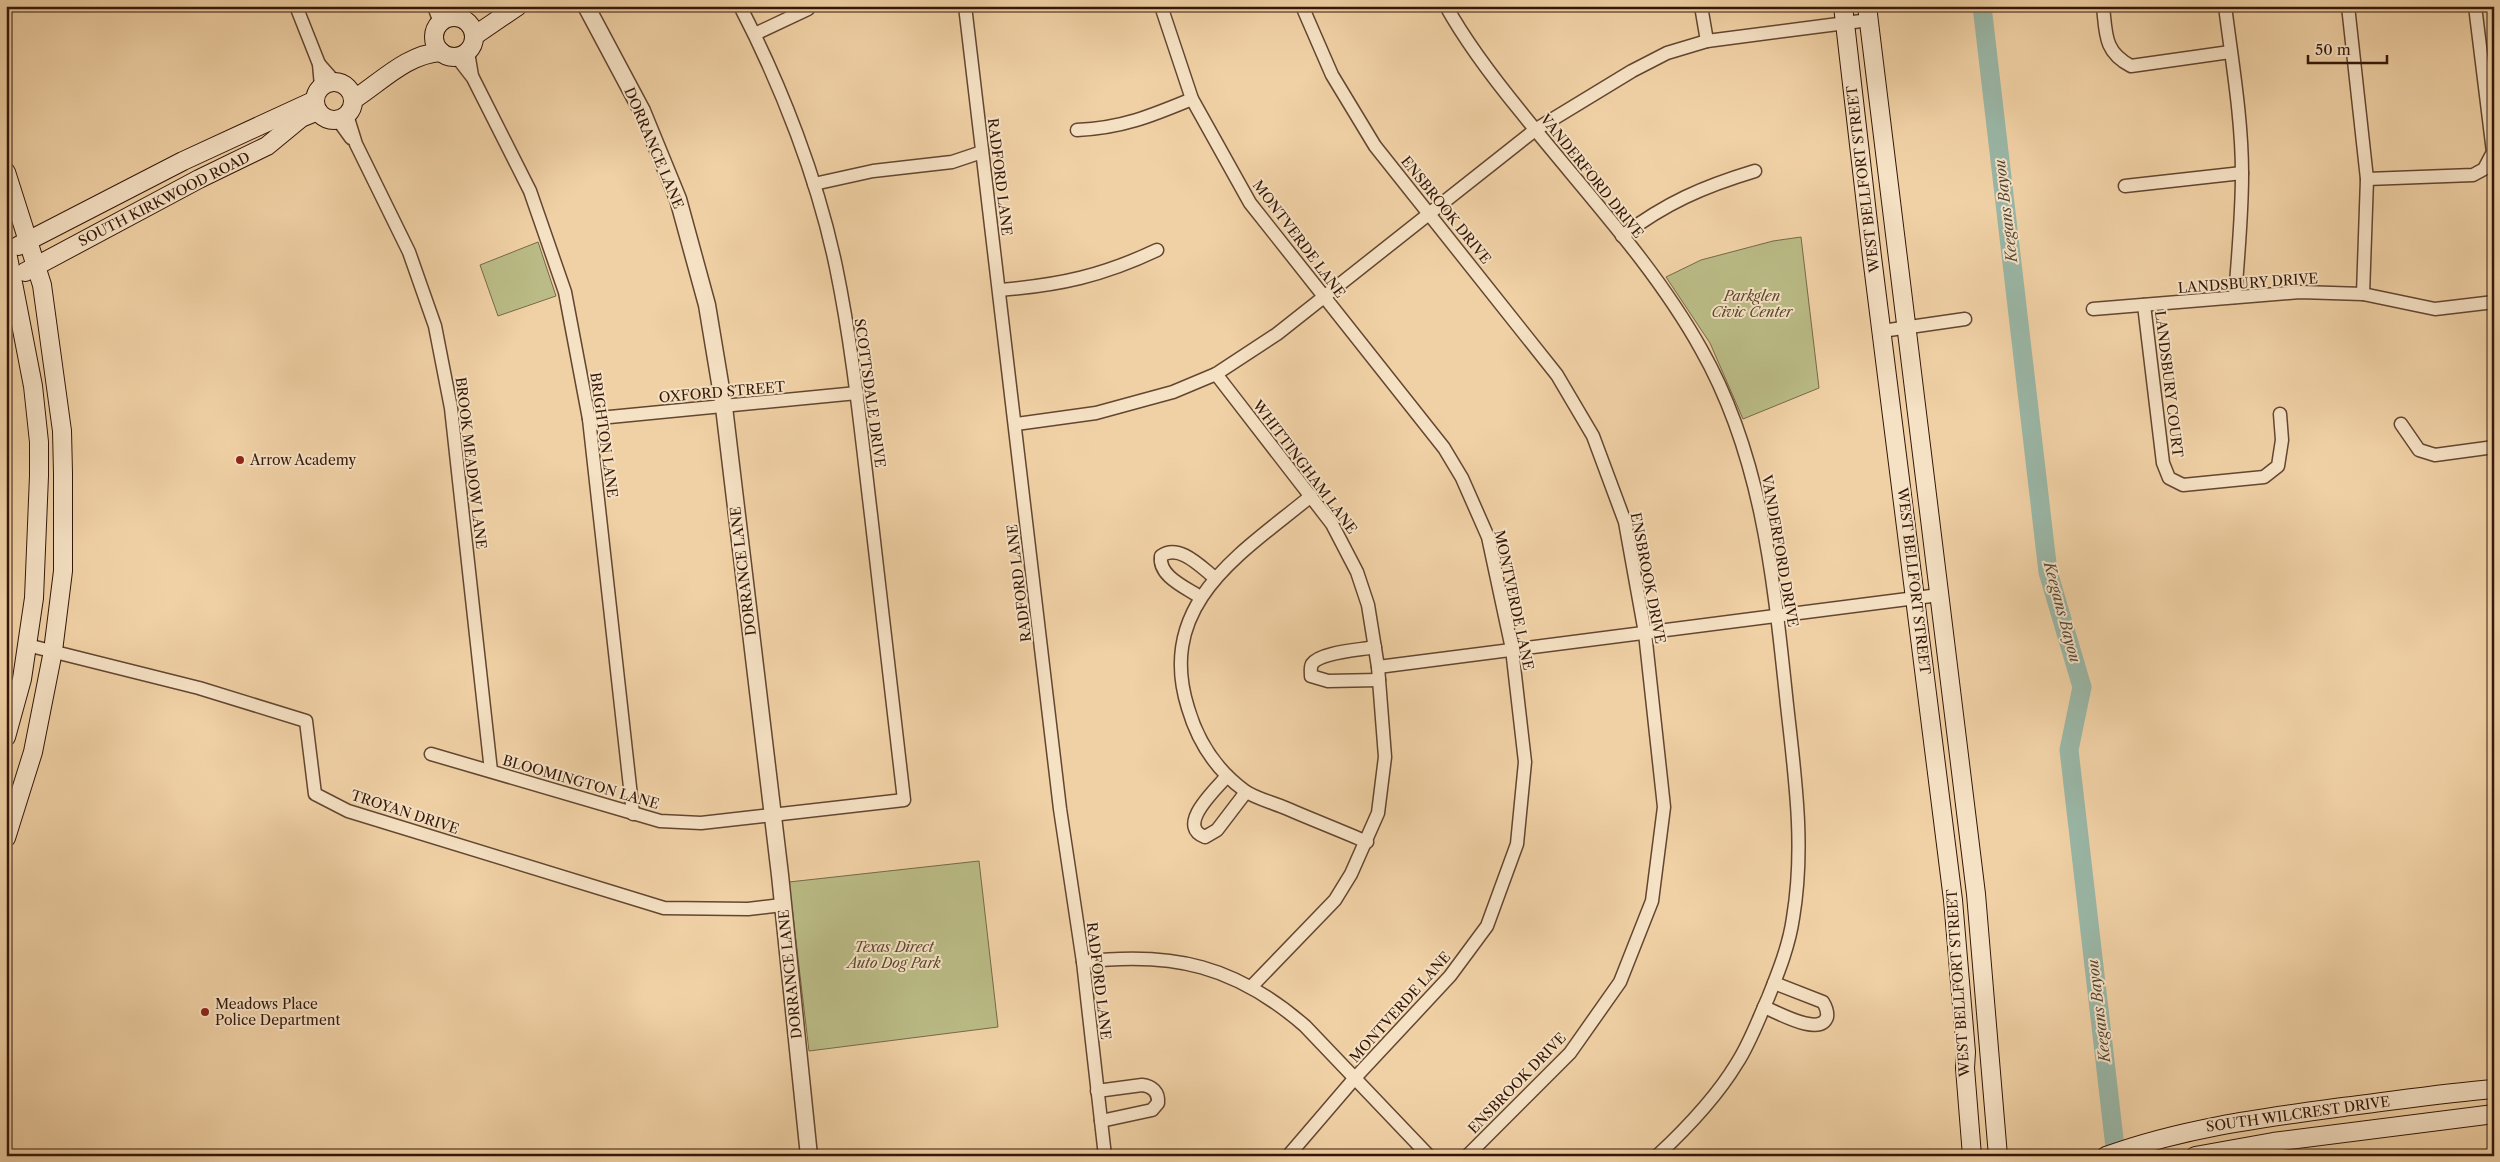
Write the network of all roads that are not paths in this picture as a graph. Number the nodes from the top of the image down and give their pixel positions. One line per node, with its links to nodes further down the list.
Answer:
1 (296, 6): 24 (street, BROOK MEADOW LANE)
2 (434, 6): 19 (street, BRIGHTON LANE)
3 (504, 6): 19 (main road, SOUTH KIRKWOOD ROAD)
4 (518, 6): 19 (main road, SOUTH KIRKWOOD ROAD)
5 (740, 6): 20 (street, SCOTTSDALE DRIVE)
6 (965, 6): 27 (street, RADFORD LANE)
7 (1161, 6): 23 (street, MONTVERDE LANE)
8 (1302, 6): 34 (street, ENSBROOK DRIVE)
9 (1701, 6): 21 (street)
10 (2103, 6): 22 (street)
11 (2225, 6): 22 (street)
12 (2348, 6): 31 (street)
13 (2475, 6): 31 (street)
14 (588, 7): 53 (street, DORRANCE LANE)
15 (1450, 7): 26 (street, VANDERFORD DRIVE)
16 (808, 9): 20 (street)
17 (1868, 13): 18 (street); 49 (main road, WEST BELLFORT STREET)
18 (1844, 15): 21 (street); 50 (main road, WEST BELLFORT STREET)
19 (453, 34): 24 (main road, SOUTH KIRKWOOD ROAD); 55 (street, BRIGHTON LANE)
20 (755, 34): 32 (street, SCOTTSDALE DRIVE)
21 (1707, 41): 26 (street)
22 (2230, 52): 30 (street)
23 (1192, 99): 25 (street); 44 (street, MONTVERDE LANE)
24 (334, 100): 36 (main road, SOUTH KIRKWOOD ROAD); 39 (main road, SOUTH KIRKWOOD ROAD); 76 (street, BROOK MEADOW LANE)
25 (1077, 130)
26 (1535, 130): 34 (street); 35 (street, VANDERFORD DRIVE)
27 (982, 152): 32 (street); 41 (street, RADFORD LANE)
28 (1754, 171): 35 (street)
29 (6, 172): 36 (main road)
30 (2242, 173): 33 (street); 43 (street)
31 (2367, 178): 42 (street)
32 (814, 184): 52 (street, SCOTTSDALE DRIVE)
33 (2125, 186)
34 (1431, 214): 44 (street); 67 (street, ENSBROOK DRIVE)
35 (1622, 236): 66 (street, VANDERFORD DRIVE)
36 (28, 241): 37 (main road, SOUTH KIRKWOOD ROAD); 39 (main road)
37 (7, 250): 40 (main road)
38 (1157, 250): 41 (street)
39 (36, 266): 40 (main road, SOUTH KIRKWOOD ROAD); 59 (main road)
40 (9, 280): 60 (main road)
41 (1000, 290): 56 (street, RADFORD LANE)
42 (2363, 294): 43 (street, LANDSBURY DRIVE); 45 (street, LANDSBURY DRIVE)
43 (2235, 297): 46 (street, LANDSBURY DRIVE)
44 (1324, 298): 51 (street); 70 (street, MONTVERDE LANE)
45 (2494, 302)
46 (2144, 305): 47 (street, LANDSBURY DRIVE); 54 (street, LANDSBURY COURT)
47 (2093, 309)
48 (1965, 319): 49 (street)
49 (1906, 327): 50 (street); 63 (main road, WEST BELLFORT STREET)
50 (1882, 331): 65 (main road, WEST BELLFORT STREET)
51 (1216, 374): 56 (street); 61 (street, WHITTINGHAM LANE)
52 (856, 394): 53 (street, OXFORD STREET); 79 (street, SCOTTSDALE DRIVE)
53 (724, 407): 55 (street, OXFORD STREET); 83 (street, DORRANCE LANE)
54 (2280, 414)
55 (589, 419): 82 (street, BRIGHTON LANE)
56 (1016, 424): 87 (street, RADFORD LANE)
57 (2401, 424): 58 (street)
58 (2494, 447)
59 (63, 467): 60 (main road); 71 (main road)
60 (39, 468): 68 (main road)
61 (1311, 496): 62 (street); 69 (street, WHITTINGHAM LANE)
62 (1215, 578): 64 (street); 64 (street)
63 (1939, 595): 65 (street); 80 (main road, WEST BELLFORT STREET)
64 (1200, 597): 77 (street)
65 (1916, 599): 66 (street); 81 (main road, WEST BELLFORT STREET)
66 (1777, 615): 67 (street); 88 (street, VANDERFORD DRIVE)
67 (1645, 633): 70 (street); 104 (street, ENSBROOK DRIVE)
68 (27, 645): 71 (street, TROYAN DRIVE); 74 (main road)
69 (1374, 647): 72 (street, WHITTINGHAM LANE); 73 (street)
70 (1512, 649): 72 (street); 93 (street, MONTVERDE LANE)
71 (53, 651): 84 (main road); 86 (street, TROYAN DRIVE)
72 (1378, 667): 73 (street, WHITTINGHAM LANE)
73 (1379, 680): 85 (street, WHITTINGHAM LANE)
74 (6, 737)
75 (431, 754): 76 (street, BLOOMINGTON LANE)
76 (491, 771): 82 (street, BLOOMINGTON LANE)
77 (1227, 776): 78 (street); 78 (street)
78 (1246, 792): 85 (street)
79 (904, 800): 83 (street, BLOOMINGTON LANE)
80 (1965, 807): 81 (main road); 91 (main road, WEST BELLFORT STREET)
81 (1942, 811): 92 (main road, WEST BELLFORT STREET)
82 (633, 814): 83 (street, BLOOMINGTON LANE)
83 (771, 814): 86 (street, DORRANCE LANE)
84 (8, 827)
85 (1367, 842): 89 (street, WHITTINGHAM LANE)
86 (782, 905): 100 (street, DORRANCE LANE)
87 (1083, 962): 89 (street); 95 (street, RADFORD LANE)
88 (1774, 982): 90 (street, VANDERFORD DRIVE); 90 (street)
89 (1252, 986): 93 (street)
90 (1764, 1007): 105 (street, VANDERFORD DRIVE)
91 (1989, 1049): 92 (main road); 107 (main road, WEST BELLFORT STREET)
92 (1966, 1052): 106 (main road, WEST BELLFORT STREET)
93 (1354, 1079): 102 (street, MONTVERDE LANE); 103 (street)
94 (2494, 1089): 97 (main road, SOUTH WILCREST DRIVE)
95 (1097, 1091): 98 (street, RADFORD LANE); 98 (street)
96 (2494, 1114): 99 (main road, SOUTH WILCREST DRIVE)
97 (2269, 1117): 99 (main road); 108 (main road, SOUTH WILCREST DRIVE)
98 (1101, 1121): 101 (street, RADFORD LANE)
99 (2273, 1142): 109 (main road, SOUTH WILCREST DRIVE)
100 (809, 1156)
101 (1105, 1156)
102 (1288, 1156)
103 (1429, 1156)
104 (1467, 1156)
105 (1657, 1156)
106 (1972, 1156)
107 (1998, 1156)
108 (2106, 1156)
109 (2195, 1156)

